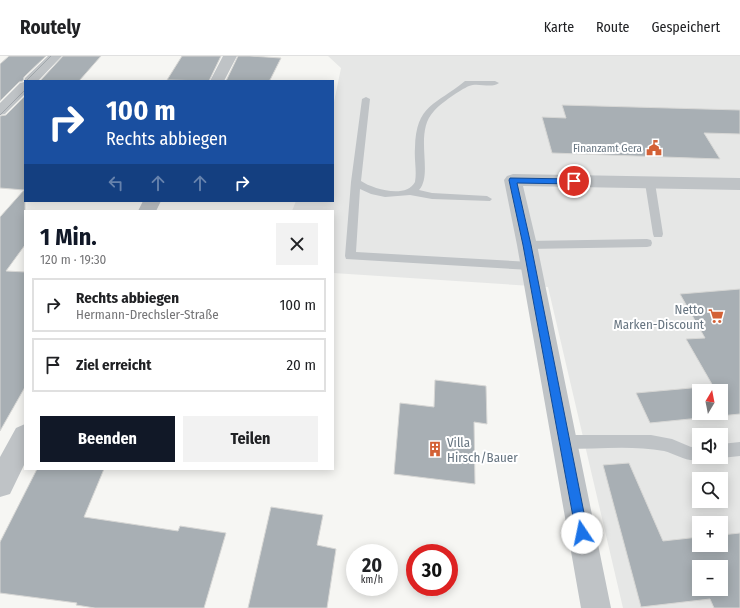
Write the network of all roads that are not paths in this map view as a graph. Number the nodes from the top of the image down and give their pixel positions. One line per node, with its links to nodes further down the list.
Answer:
1 (55, 56): 3 (street)
2 (230, 56): 4 (street)
3 (31, 80)
4 (218, 80)
5 (495, 83): 12 (lane)
6 (24, 87): 8 (street)
7 (366, 99): 9 (lane)
8 (0, 111)
9 (356, 182): 12 (lane); 17 (lane)
10 (650, 183): 11 (street); 14 (lane); 16 (street)
11 (740, 184)
12 (411, 192): 13 (lane)
13 (487, 199)
14 (658, 234)
15 (647, 243): 16 (lane)
16 (527, 245): 17 (street)
17 (531, 266): 19 (street)
18 (24, 439): 23 (street)
19 (565, 442): 22 (lane); 24 (street)
20 (740, 449): 21 (lane)
21 (728, 450)
22 (692, 454)
23 (0, 484)
24 (596, 608)

